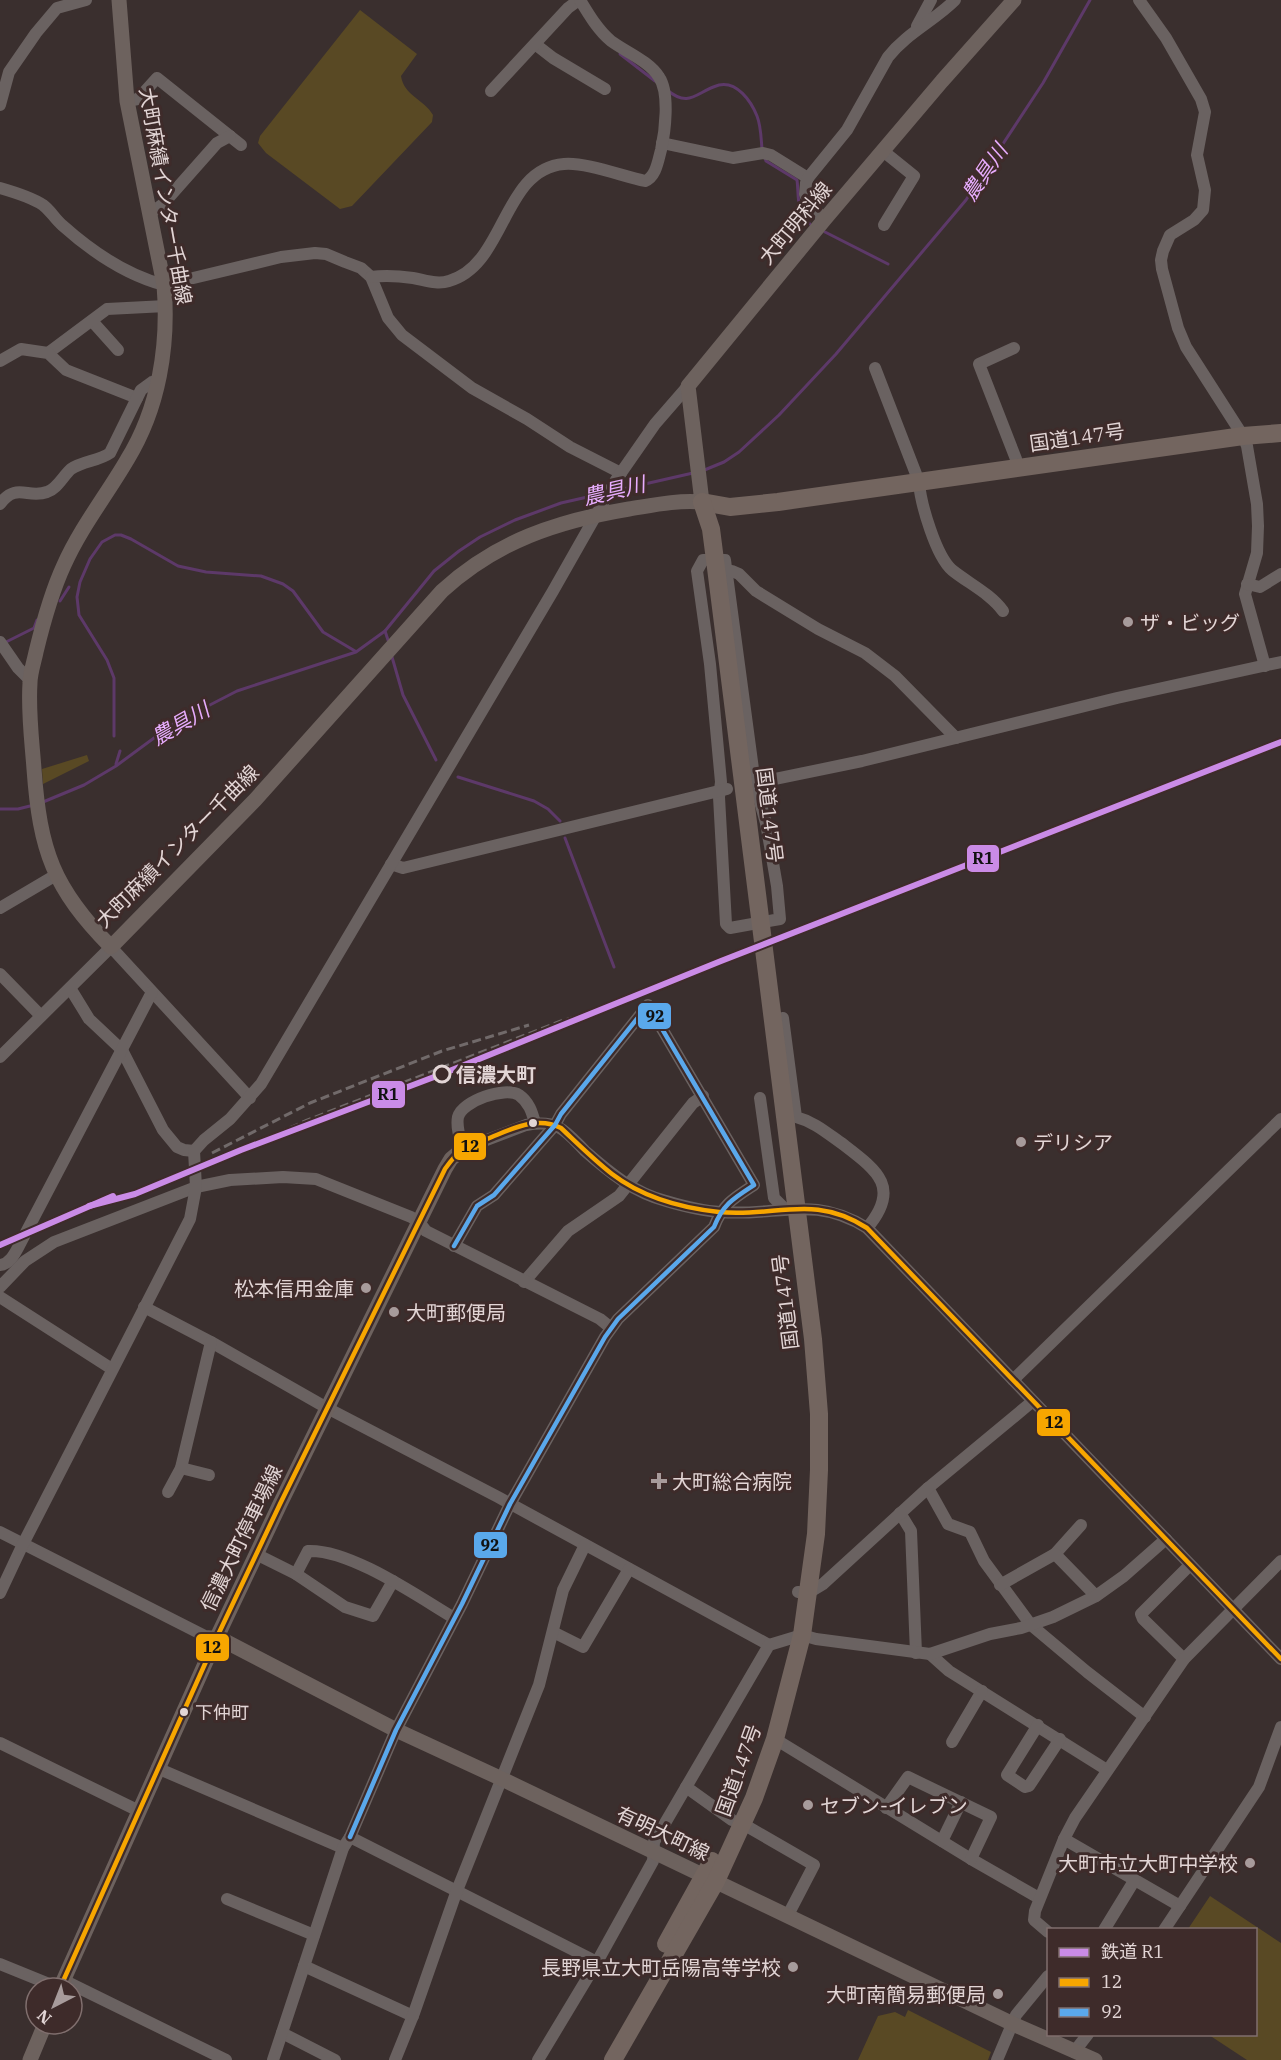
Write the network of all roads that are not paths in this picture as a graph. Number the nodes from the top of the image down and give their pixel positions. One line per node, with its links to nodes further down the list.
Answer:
1 (86, 0): 13 (street)
2 (119, 0): 12 (main road, 大町麻績インター千曲線)
3 (580, 0): 9 (street); 15 (street)
4 (931, 0): 8 (street)
5 (955, 0): 8 (street)
6 (1014, 0): 17 (main road, 大町明科線)
7 (1139, 0): 36 (street)
8 (915, 30): 18 (street)
9 (535, 44): 10 (street); 11 (street)
10 (605, 89)
11 (491, 90)
12 (127, 101): 14 (street); 20 (main road, 大町麻績インター千曲線)
13 (0, 105)
14 (230, 136): 16 (street); 20 (street)
15 (662, 143): 18 (street); 23 (street)
16 (241, 145)
17 (883, 152): 21 (main road, 大町明科線); 22 (street)
18 (808, 178): 21 (street)
19 (0, 188): 24 (street)
20 (150, 211): 24 (main road, 大町麻績インター千曲線)
21 (824, 220): 33 (main road, 大町明科線)
22 (885, 225)
23 (371, 277): 24 (street); 39 (street)
24 (164, 285): 25 (main road, 大町麻績インター千曲線)
25 (166, 306): 26 (street); 32 (main road, 大町麻績インター千曲線)
26 (92, 321): 28 (street); 29 (street)
27 (1014, 348): 38 (street)
28 (118, 350)
29 (48, 353): 30 (street); 34 (street)
30 (0, 361)
31 (875, 368): 40 (street)
32 (159, 380): 34 (street); 52 (main road, 大町麻績インター千曲線)
33 (688, 386): 39 (street); 41 (main road)
34 (137, 398): 43 (street)
35 (1281, 424): 36 (highway, 国道147号)
36 (1240, 432): 37 (highway, 国道147号); 38 (highway, 国道147号); 40 (highway, 国道147号); 47 (street)
37 (1281, 433)
38 (1016, 459): 40 (highway, 国道147号)
39 (618, 478): 44 (street)
40 (918, 479): 41 (highway, 国道147号); 42 (highway, 国道147号); 48 (street)
41 (701, 494): 42 (highway, 国道147号); 44 (main road, 大町麻績インター千曲線); 45 (highway, 国道147号)
42 (778, 502): 45 (highway)
43 (0, 504)
44 (598, 511): 56 (street); 59 (main road, 大町麻績インター千曲線)
45 (715, 564): 53 (street); 54 (street); 55 (street); 77 (highway, 国道147号)
46 (1281, 574): 47 (street)
47 (1247, 584): 51 (street)
48 (1003, 611)
49 (0, 642): 52 (street)
50 (1281, 662): 51 (street)
51 (1265, 666): 53 (street)
52 (30, 680): 57 (main road, 大町麻績インター千曲線)
53 (956, 738): 54 (street)
54 (753, 784): 55 (street)
55 (724, 790): 56 (street)
56 (391, 864): 68 (street)
57 (56, 875): 58 (street); 59 (main road, 大町麻績インター千曲線)
58 (0, 908)
59 (111, 947): 61 (street); 62 (street)
60 (0, 974): 63 (street)
61 (70, 988): 63 (street); 65 (street)
62 (152, 992): 65 (street); 68 (street)
63 (41, 1016): 66 (street)
64 (783, 1018): 80 (street)
65 (122, 1050): 74 (street); 82 (street)
66 (0, 1057)
67 (703, 1096): 72 (street); 75 (street); 78 (street)
68 (250, 1098): 74 (street)
69 (760, 1098): 77 (street)
70 (1281, 1119): 90 (street)
71 (535, 1123): 72 (street); 73 (street); 73 (street)
72 (555, 1125): 75 (street); 81 (street)
73 (463, 1149): 79 (main road, 信濃大町停車場線)
74 (194, 1151): 76 (street)
75 (629, 1185): 78 (street); 83 (street)
76 (196, 1187): 79 (street); 84 (street); 86 (street)
77 (791, 1209): 78 (street); 80 (street); 113 (highway, 国道147号)
78 (720, 1212): 87 (street)
79 (419, 1222): 81 (street); 92 (main road, 信濃大町停車場線)
80 (867, 1228): 90 (street)
81 (454, 1246): 83 (street)
82 (0, 1265)
83 (524, 1282): 87 (street)
84 (0, 1287)
85 (0, 1297): 89 (street)
86 (144, 1307): 88 (street); 89 (street)
87 (610, 1328): 97 (street)
88 (211, 1342): 92 (street); 93 (street)
89 (112, 1369): 102 (street)
90 (1013, 1380): 91 (street)
91 (1033, 1401): 95 (street); 101 (street)
92 (327, 1408): 97 (street); 104 (main road, 信濃大町停車場線)
93 (182, 1467): 94 (street); 96 (street)
94 (209, 1475)
95 (928, 1488): 98 (street); 111 (street)
96 (168, 1492)
97 (510, 1504): 103 (street); 116 (street)
98 (900, 1513): 113 (street); 122 (street)
99 (1081, 1526): 105 (street)
100 (0, 1532): 102 (street)
101 (1166, 1539): 107 (street); 114 (street)
102 (23, 1544): 112 (street); 119 (street)
103 (585, 1545): 108 (street); 118 (street)
104 (256, 1554): 109 (street); 119 (main road, 信濃大町停車場線)
105 (1055, 1554): 111 (street); 114 (street)
106 (1281, 1561): 115 (street)
107 (1190, 1565): 115 (street); 124 (street)
108 (629, 1569): 118 (street); 121 (street)
109 (296, 1574): 110 (street); 110 (street)
110 (393, 1581): 116 (street)
111 (1000, 1585): 117 (street)
112 (0, 1593)
113 (803, 1593): 120 (highway, 国道147号)
114 (1096, 1596): 117 (street)
115 (1233, 1608): 124 (street); 125 (street)
116 (454, 1618): 130 (street)
117 (1031, 1625): 123 (street); 127 (street)
118 (553, 1632): 137 (street)
119 (217, 1637): 130 (main road, 有明大町線); 135 (main road, 信濃大町停車場線)
120 (796, 1637): 121 (street); 122 (street); 131 (highway, 国道147号); 142 (highway, 国道147号)
121 (769, 1645): 138 (street)
122 (916, 1653): 123 (street)
123 (930, 1654): 126 (street)
124 (1184, 1659): 127 (street)
125 (1281, 1659)
126 (982, 1691): 128 (street); 133 (street)
127 (1145, 1717): 136 (street)
128 (1038, 1725): 132 (street); 132 (street)
129 (1281, 1727): 153 (street)
130 (396, 1730): 137 (main road, 有明大町線); 145 (street)
131 (775, 1738): 140 (street); 142 (highway, 国道147号)
132 (1060, 1739): 136 (street)
133 (952, 1742)
134 (0, 1743): 141 (street)
135 (157, 1768): 141 (main road, 信濃大町停車場線); 145 (street)
136 (1107, 1770): 143 (street)
137 (502, 1779): 146 (main road, 有明大町線); 150 (street)
138 (686, 1787): 142 (street); 146 (street)
139 (962, 1802): 140 (street); 144 (street); 147 (street)
140 (886, 1808): 144 (street)
141 (139, 1812): 163 (main road, 信濃大町停車場線)
142 (737, 1822): 148 (highway, 国道147号); 154 (street)
143 (1064, 1839): 149 (street); 151 (street)
144 (942, 1841): 147 (street)
145 (347, 1843): 150 (street); 158 (street)
146 (654, 1852): 148 (main road, 有明大町線); 159 (street)
147 (971, 1859): 151 (street)
148 (710, 1878): 154 (main road, 有明大町線); 179 (highway, 国道147号); 180 (highway, 国道147号)
149 (1134, 1881): 153 (street); 155 (street)
150 (456, 1893): 159 (street); 166 (street)
151 (1039, 1898): 157 (street)
152 (227, 1899): 158 (street)
153 (1180, 1906): 156 (street)
154 (788, 1915): 167 (main road, 有明大町線)
155 (1105, 1928)
156 (1165, 1928)
157 (1047, 1931)
158 (314, 1935): 161 (street)
159 (597, 1962): 178 (street)
160 (0, 1964): 162 (street)
161 (304, 1966): 166 (street); 168 (street)
162 (34, 1976)
163 (64, 1976)
164 (1047, 1977): 167 (street)
165 (84, 1997): 172 (street)
166 (413, 2016): 177 (street)
167 (1013, 2024): 171 (main road, 有明大町線); 181 (street)
168 (282, 2032): 175 (street); 176 (street)
169 (40, 2036): 173 (main road)
170 (1086, 2036): 171 (street)
171 (1074, 2052): 182 (main road, 有明大町線)
172 (199, 2054): 174 (street)
173 (30, 2060)
174 (226, 2060)
175 (273, 2060)
176 (335, 2060)
177 (395, 2060)
178 (538, 2060)
179 (599, 2060)
180 (613, 2060)
181 (997, 2060)
182 (1095, 2060)

